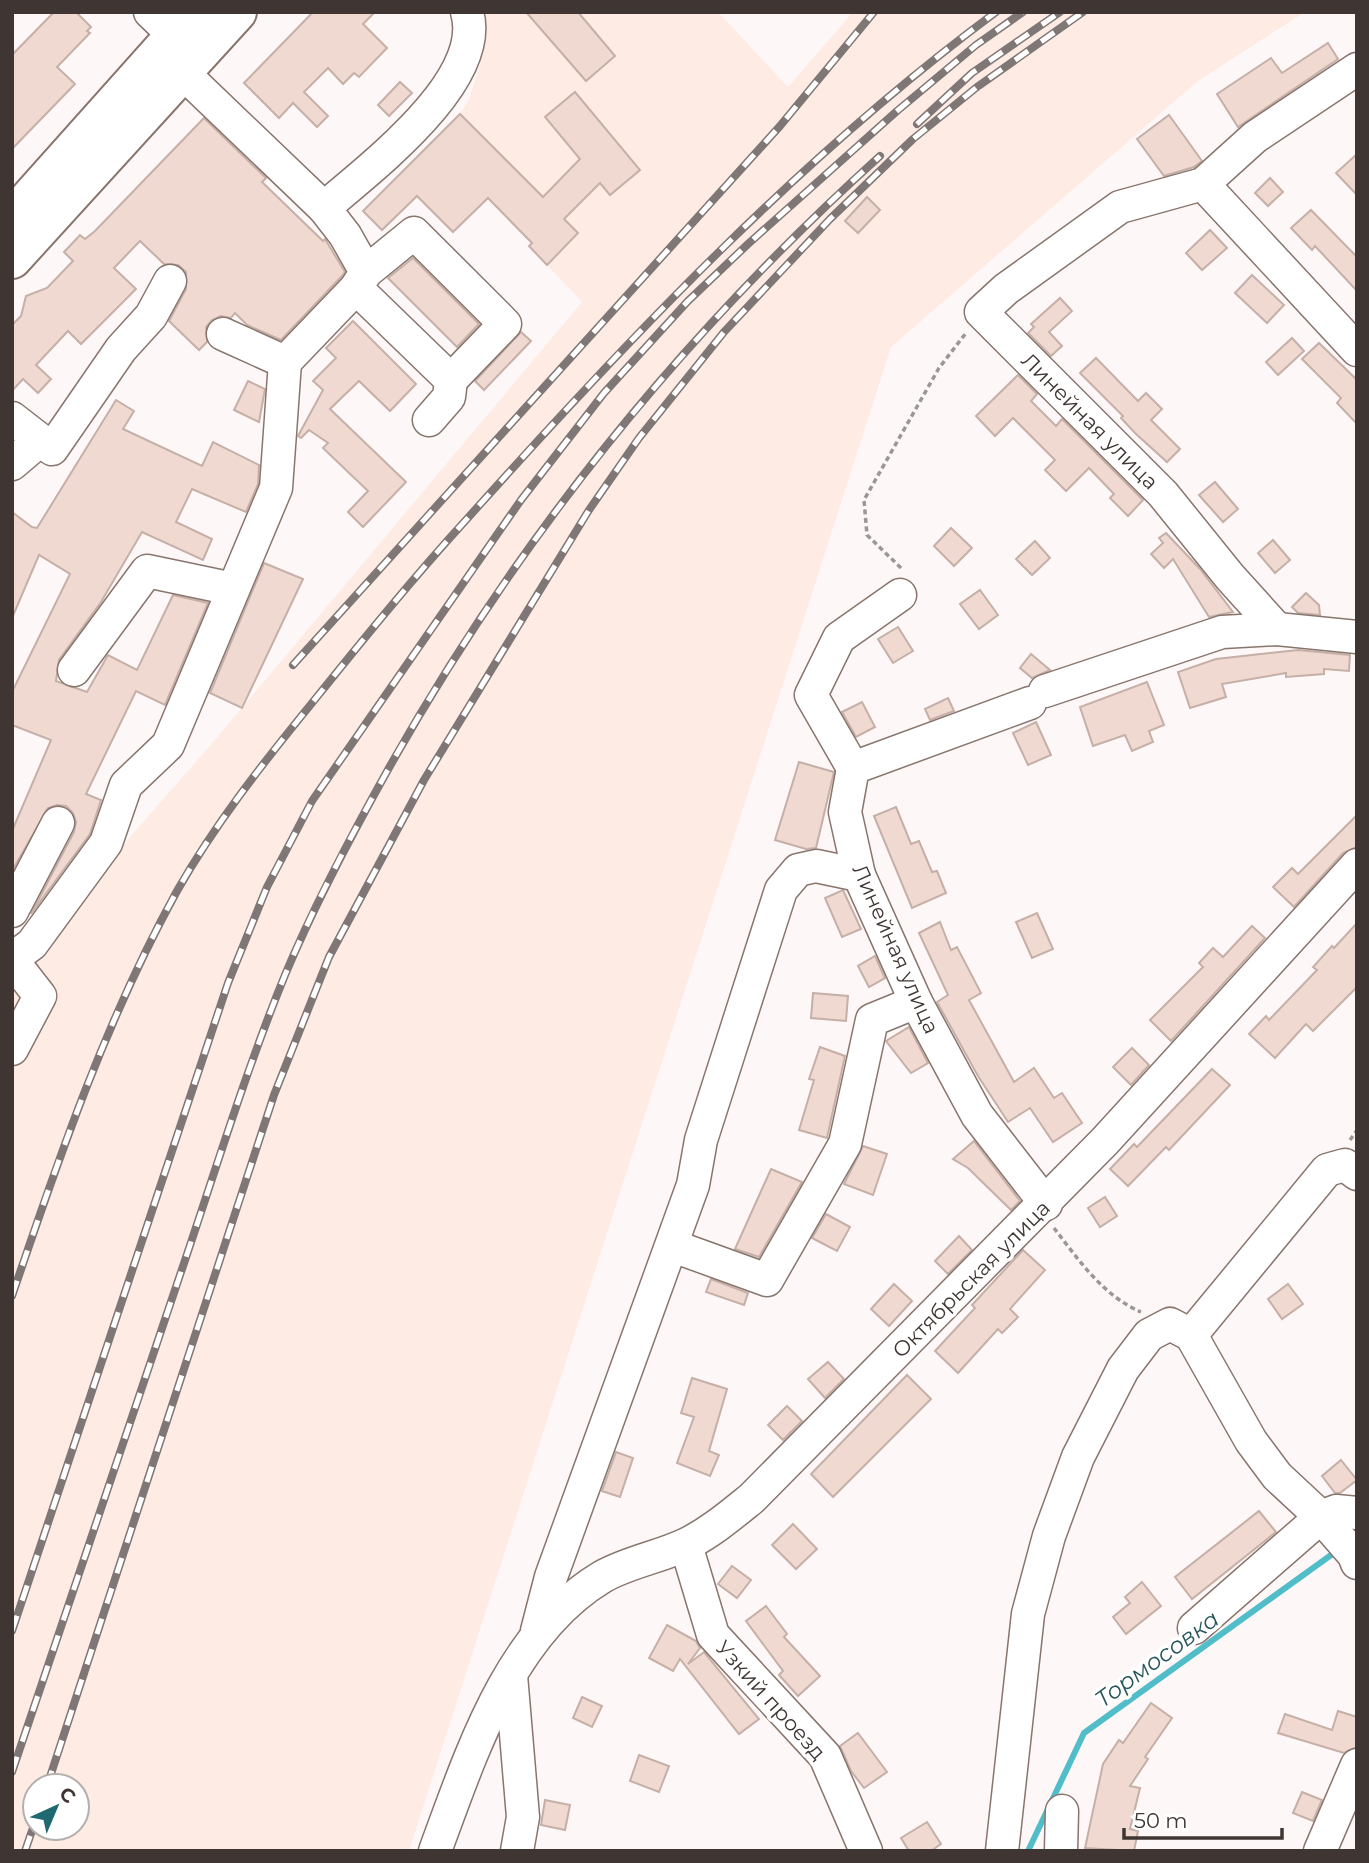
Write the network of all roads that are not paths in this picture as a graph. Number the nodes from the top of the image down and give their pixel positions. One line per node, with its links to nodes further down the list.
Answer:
1 (236, 12): 3 (main road)
2 (467, 12): 6 (street)
3 (175, 33): 6 (street); 7 (main road); 8 (main road)
4 (1357, 69): 5 (street)
5 (1203, 184): 12 (street); 21 (street, Линейная улица)
6 (324, 208): 9 (street)
7 (12, 218)
8 (12, 259)
9 (361, 280): 13 (street); 14 (street); 14 (street)
10 (170, 281): 17 (street)
11 (223, 334): 13 (street)
12 (1357, 350)
13 (285, 362): 20 (street)
14 (451, 380): 16 (street)
15 (12, 418): 17 (street)
16 (429, 420)
17 (39, 441): 18 (street)
18 (12, 464)
19 (903, 584): 24 (street)
20 (233, 589): 23 (street); 29 (street)
21 (1277, 629): 22 (street); 24 (street)
22 (1357, 638)
23 (74, 670)
24 (853, 768): 27 (street, Линейная улица)
25 (58, 823): 28 (street)
26 (1357, 865): 33 (street, Октябрьская улица)
27 (859, 876): 30 (street, Линейная улица); 34 (street)
28 (12, 911)
29 (12, 959): 31 (street)
30 (916, 1002): 33 (street, Линейная улица); 34 (street)
31 (12, 1049)
32 (1357, 1174): 35 (street)
33 (1043, 1207): 38 (street, Октябрьская улица)
34 (673, 1246): 41 (street)
35 (1180, 1330): 37 (street); 48 (street)
36 (1357, 1513): 37 (street)
37 (1321, 1517): 39 (street); 40 (street)
38 (686, 1545): 41 (street, Октябрьская улица); 47 (street, Узкий проезд)
39 (1356, 1557)
40 (1194, 1628)
41 (537, 1632): 42 (street)
42 (511, 1675): 45 (street); 46 (street)
43 (1357, 1765): 50 (street)
44 (1062, 1811): 49 (street)
45 (435, 1851)
46 (517, 1851)
47 (866, 1851)
48 (1002, 1851)
49 (1061, 1851)
50 (1320, 1851)

